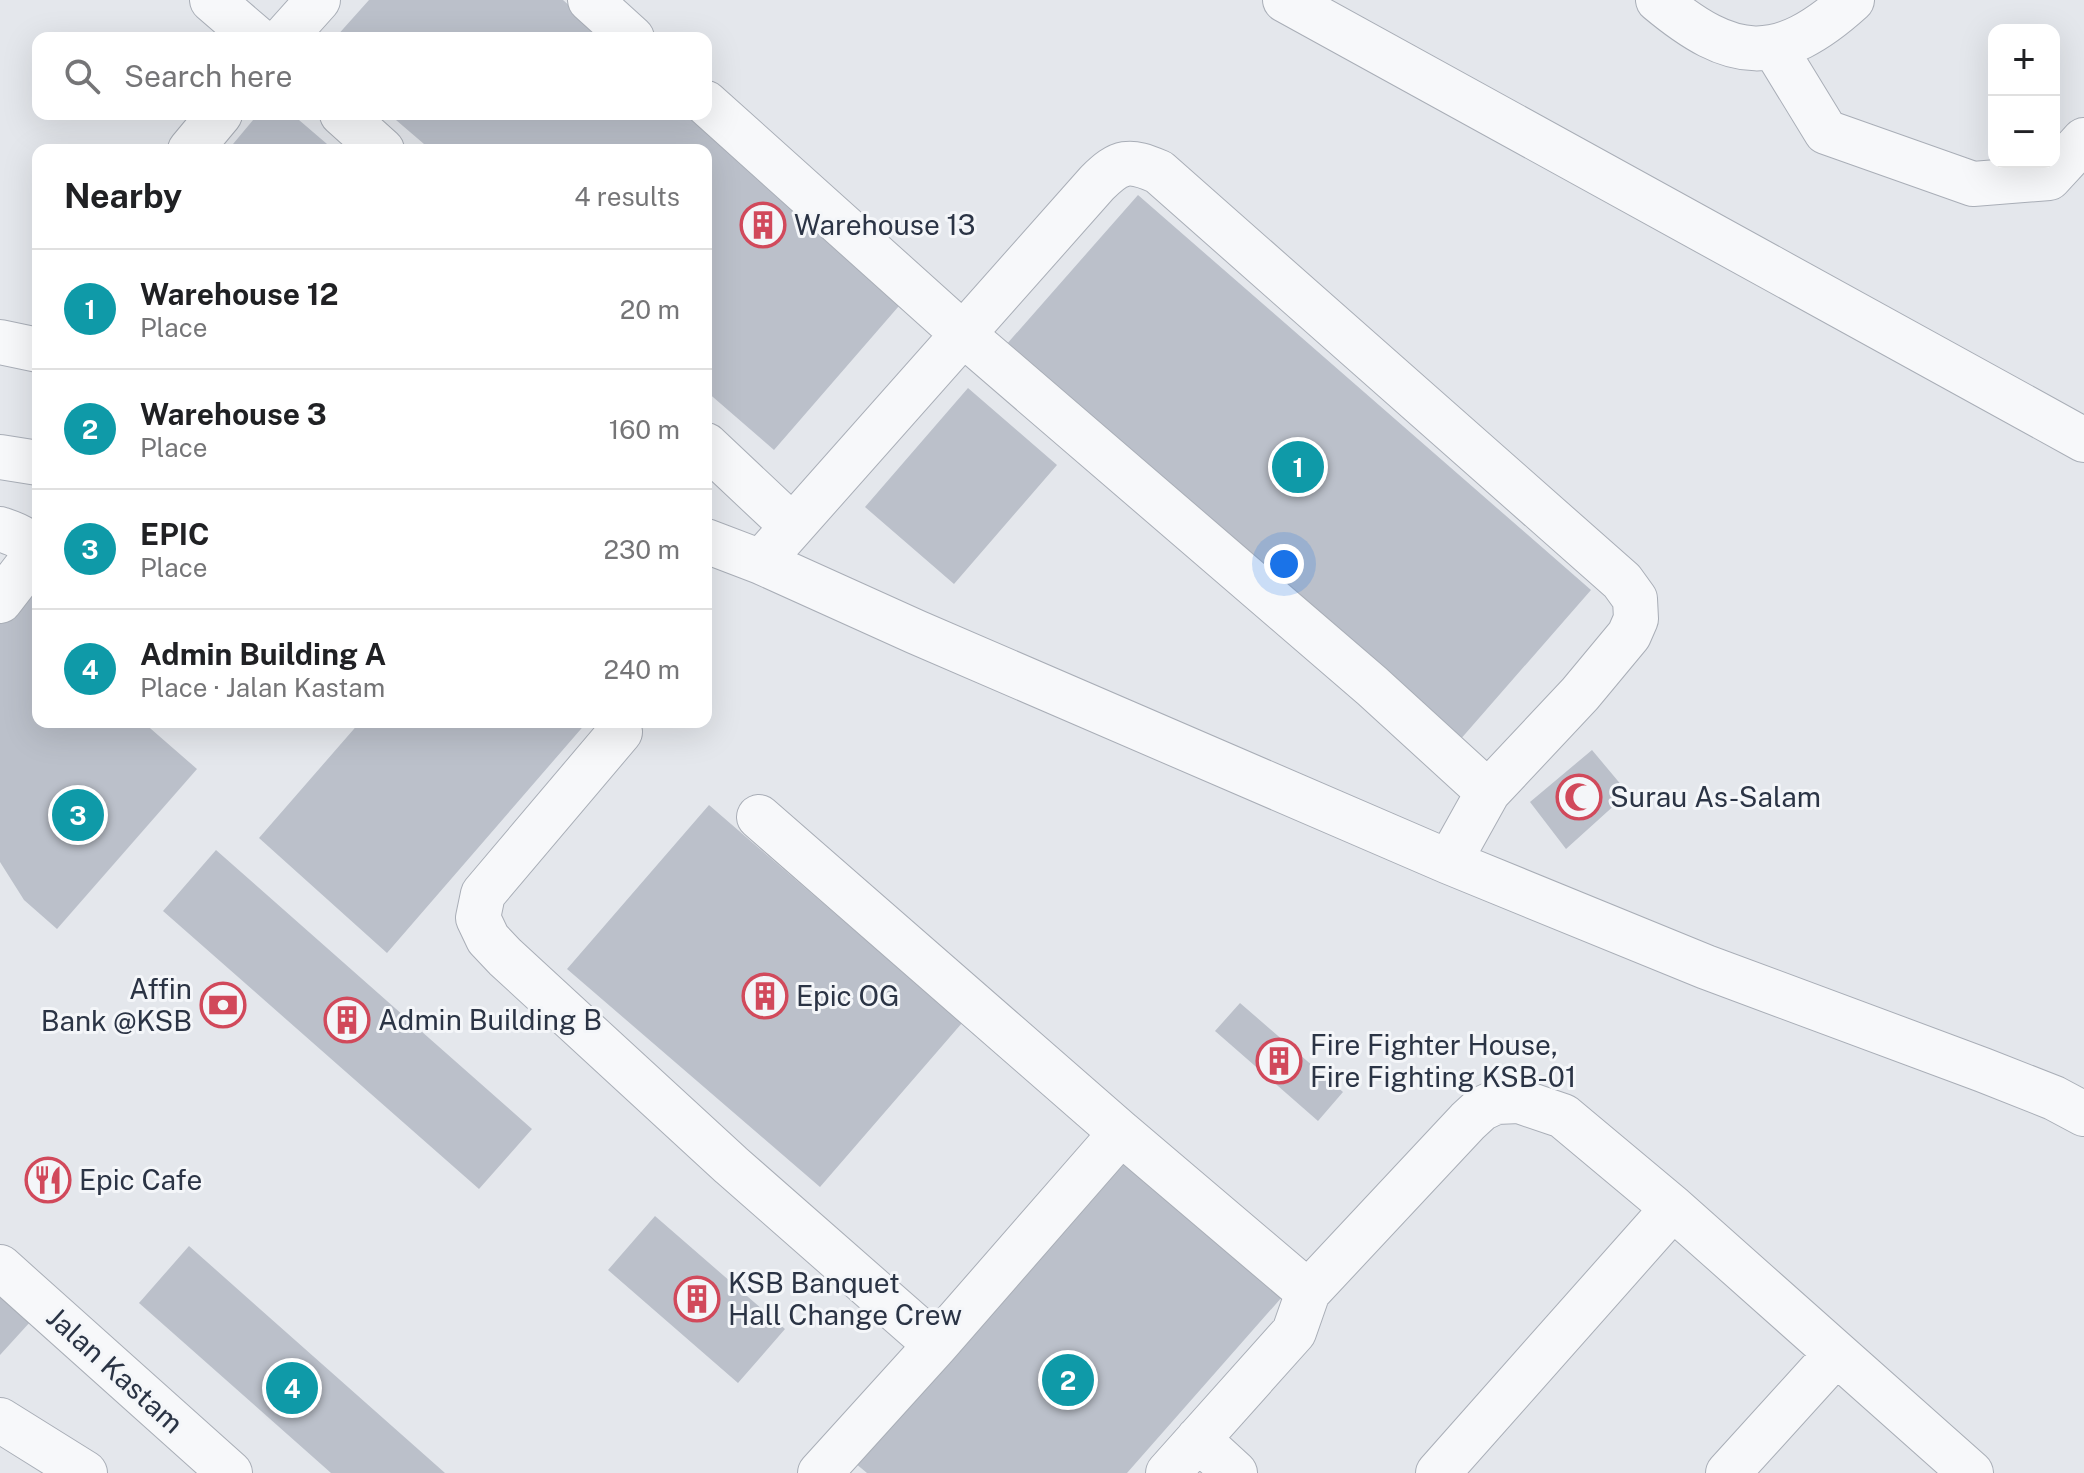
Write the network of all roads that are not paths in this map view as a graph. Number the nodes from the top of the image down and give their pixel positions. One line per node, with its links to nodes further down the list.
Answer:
1 (212, 0): 7 (street)
2 (318, 0): 8 (street)
3 (590, 0): 9 (street)
4 (1285, 0): 18 (street)
5 (1658, 0): 10 (street)
6 (1852, 0): 10 (street)
7 (249, 32)
8 (289, 32)
9 (625, 32)
10 (1774, 47): 14 (street)
11 (712, 108): 17 (street)
12 (215, 120): 15 (street)
13 (349, 120): 16 (street)
14 (2084, 140)
15 (195, 144)
16 (375, 144)
17 (963, 334): 22 (street); 30 (street); 30 (street)
18 (2084, 440)
19 (712, 451): 22 (street)
20 (0, 457): 21 (street)
21 (32, 462)
22 (792, 526): 27 (street)
23 (0, 529): 25 (street)
24 (712, 543): 27 (street)
25 (32, 550)
26 (32, 560): 28 (street)
27 (761, 562): 32 (street)
28 (0, 601)
29 (620, 732): 38 (street)
30 (1488, 792): 32 (street)
31 (759, 817): 34 (street)
32 (1449, 862): 33 (street)
33 (2084, 1114)
34 (1121, 1133): 37 (street); 38 (street)
35 (1673, 1208): 37 (street); 39 (street); 47 (street)
36 (0, 1267): 43 (street, Jalan Kastam)
37 (1308, 1292): 41 (street)
38 (936, 1345): 44 (street)
39 (1836, 1354): 48 (street); 49 (street)
40 (0, 1420): 42 (street)
41 (1198, 1439): 45 (street); 46 (street)
42 (85, 1473)
43 (230, 1473)
44 (820, 1473)
45 (1168, 1473)
46 (1235, 1473)
47 (1438, 1473)
48 (1728, 1473)
49 (1971, 1473)

